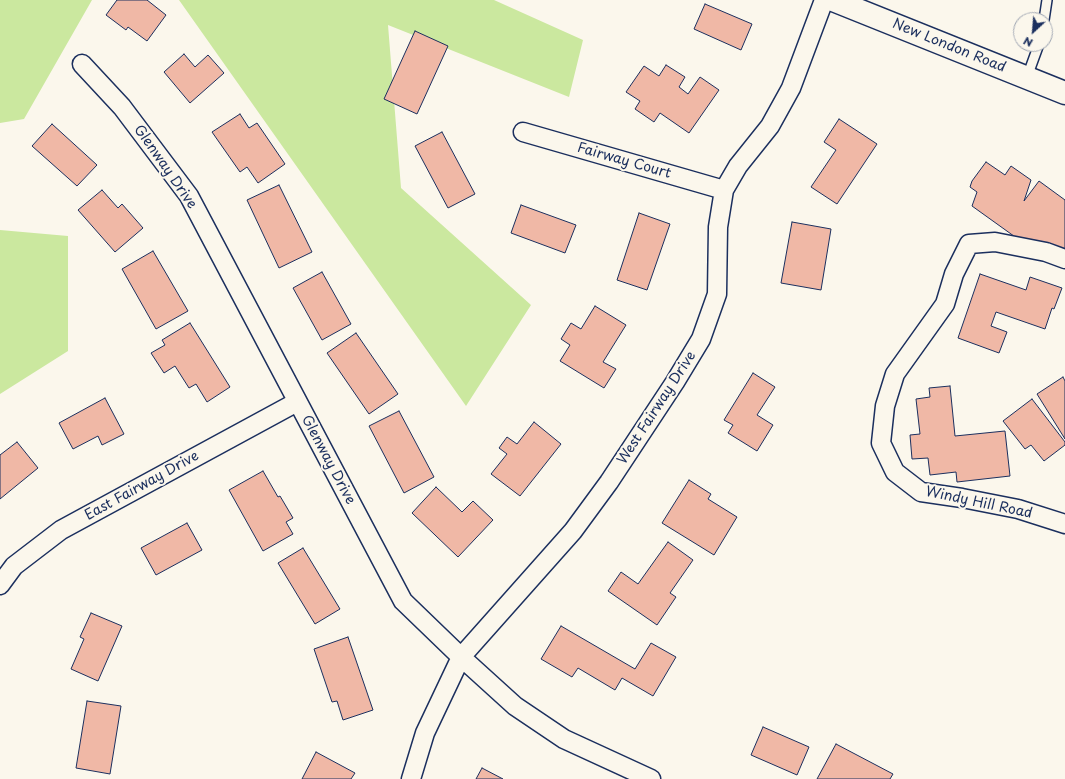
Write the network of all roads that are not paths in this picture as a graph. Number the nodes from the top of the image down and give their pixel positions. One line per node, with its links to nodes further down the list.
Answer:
1 (824, 0): 10 (street, West Fairway Drive)
2 (833, 0): 7 (street, New London Road)
3 (1046, 0): 4 (lane)
4 (1045, 12)
5 (1036, 52): 7 (lane)
6 (82, 64): 12 (street, Glenway Drive)
7 (1026, 78): 8 (street, New London Road)
8 (1065, 93)
9 (523, 132): 10 (street, Fairway Court)
10 (724, 190): 15 (street, West Fairway Drive)
11 (1065, 259): 13 (street, Windy Hill Road)
12 (296, 402): 14 (street, East Fairway Drive); 15 (street, Glenway Drive)
13 (1065, 524)
14 (0, 585)
15 (461, 657): 16 (street, West Fairway Drive); 17 (street, Glenway Drive)
16 (412, 779)
17 (651, 779)

